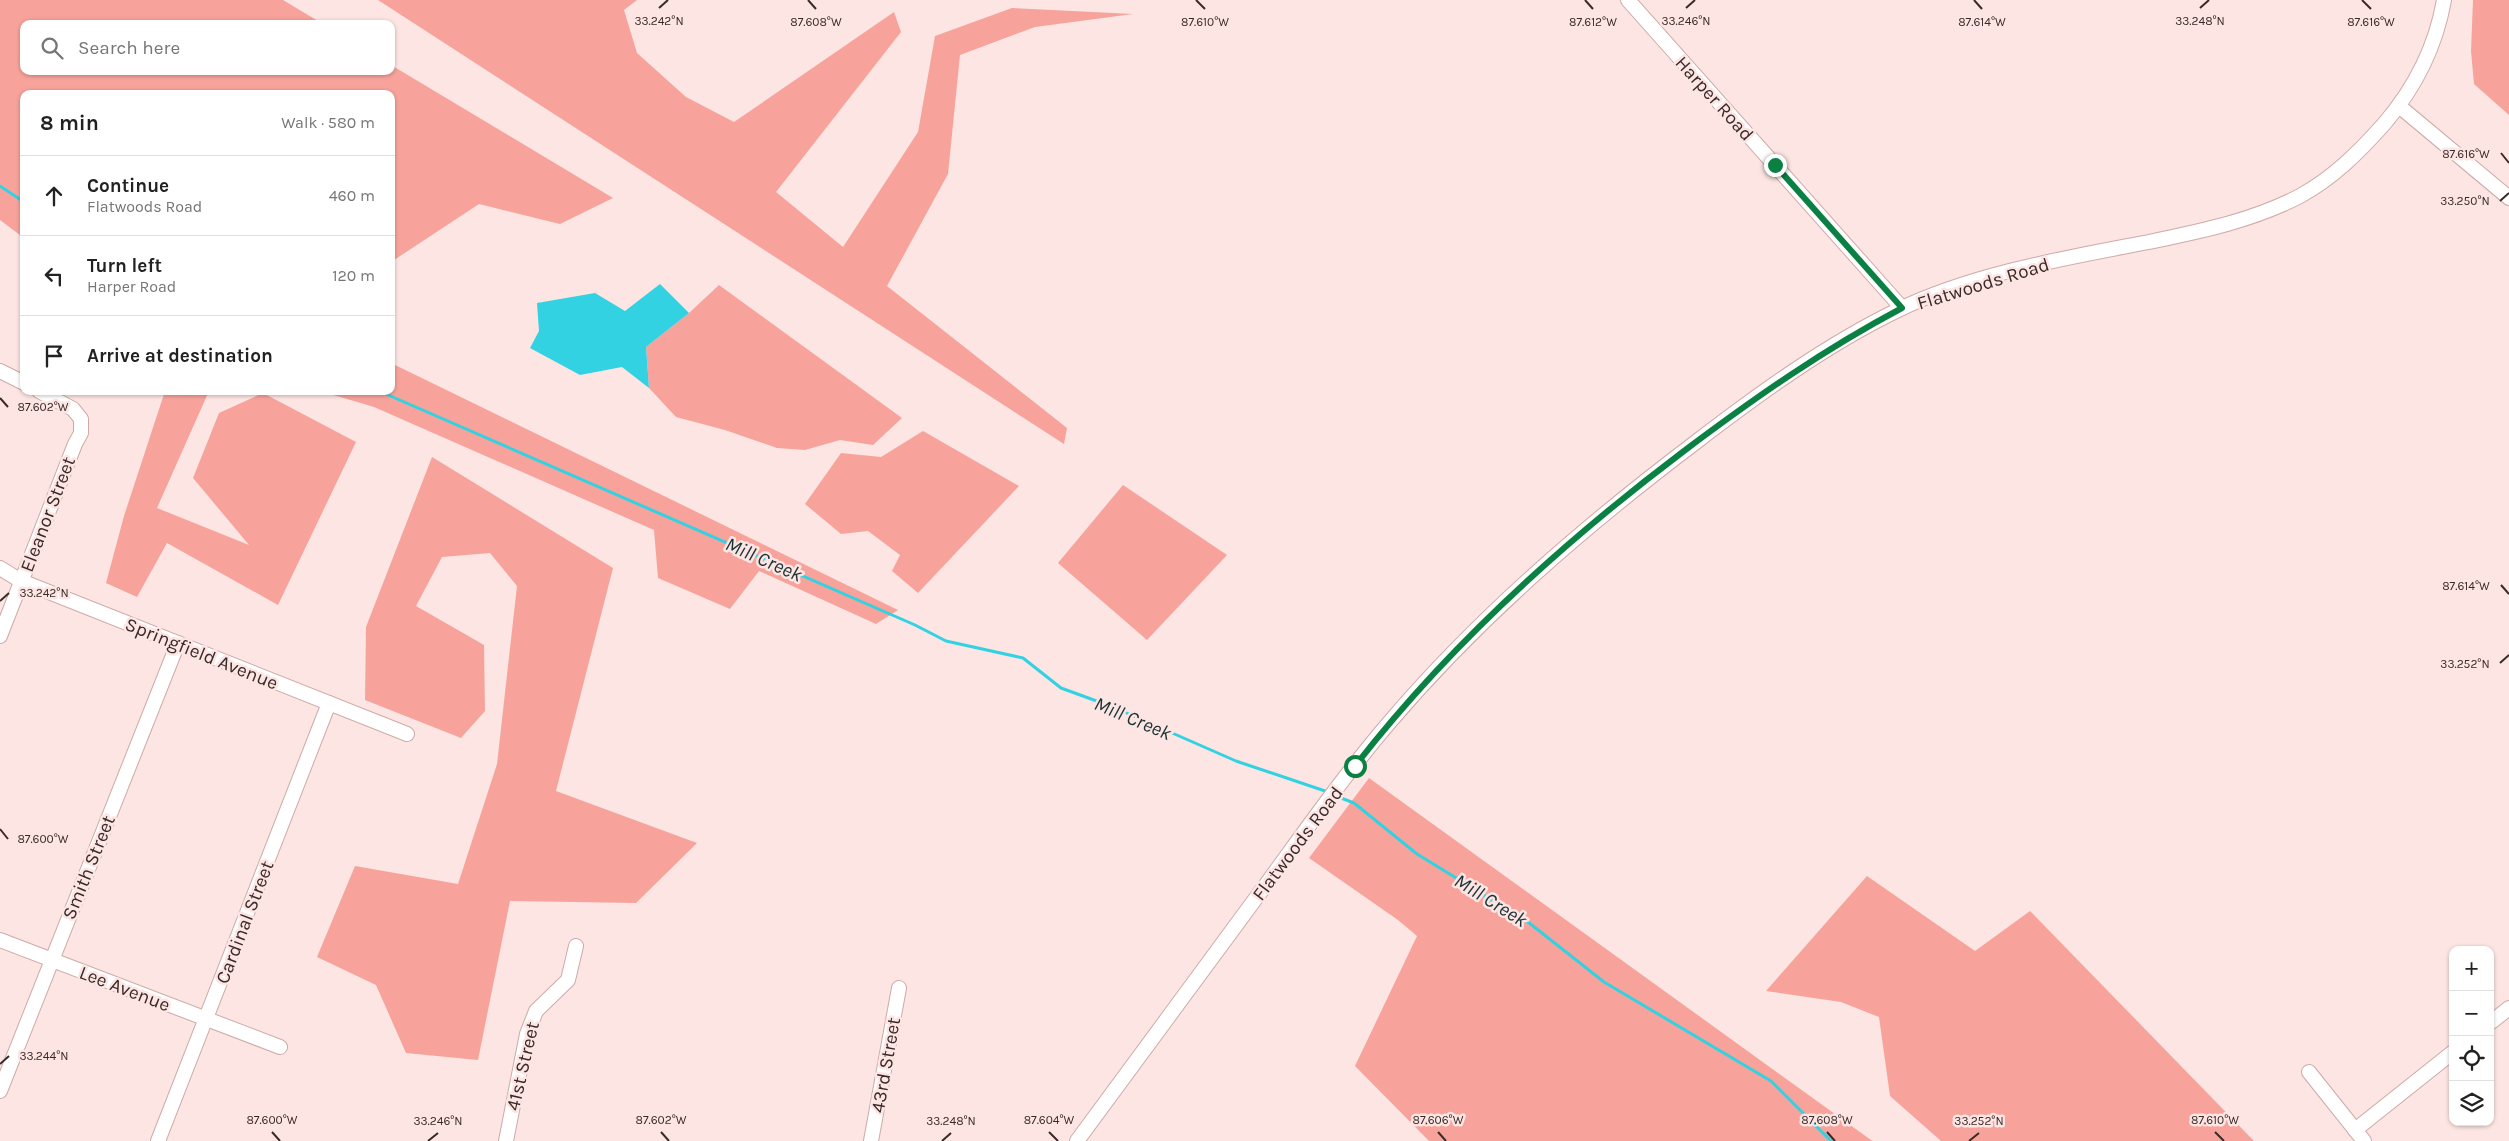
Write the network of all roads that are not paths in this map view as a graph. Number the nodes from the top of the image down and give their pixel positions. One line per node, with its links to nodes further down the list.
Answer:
1 (1628, 0): 5 (street, Harper Road)
2 (2444, 0): 3 (street, Flatwoods Road)
3 (2399, 106): 4 (street); 5 (street, Flatwoods Road)
4 (2509, 198)
5 (1902, 308): 30 (street, Flatwoods Road)
6 (0, 370): 7 (street)
7 (20, 381)
8 (47, 395): 10 (street, Eleanor Street)
9 (0, 568): 10 (street, Springfield Avenue)
10 (21, 581): 11 (street, Eleanor Street); 12 (street, Springfield Avenue)
11 (0, 636)
12 (178, 643): 13 (street, Springfield Avenue); 17 (street, Smith Street)
13 (329, 703): 14 (street, Springfield Avenue); 20 (street, Cardinal Street)
14 (406, 734)
15 (0, 940): 17 (street, Lee Avenue)
16 (576, 946): 28 (street, 41st Street)
17 (50, 960): 20 (street, Lee Avenue); 25 (street, Smith Street)
18 (899, 988): 29 (street, 43rd Street)
19 (2509, 1008): 21 (street)
20 (206, 1019): 22 (street, Lee Avenue); 27 (street, Cardinal Street)
21 (2494, 1019)
22 (280, 1046)
23 (2449, 1055): 26 (street)
24 (2309, 1072): 26 (street)
25 (0, 1091)
26 (2355, 1130): 31 (street)
27 (158, 1141)
28 (506, 1141)
29 (871, 1141)
30 (1077, 1141)
31 (2364, 1141)

